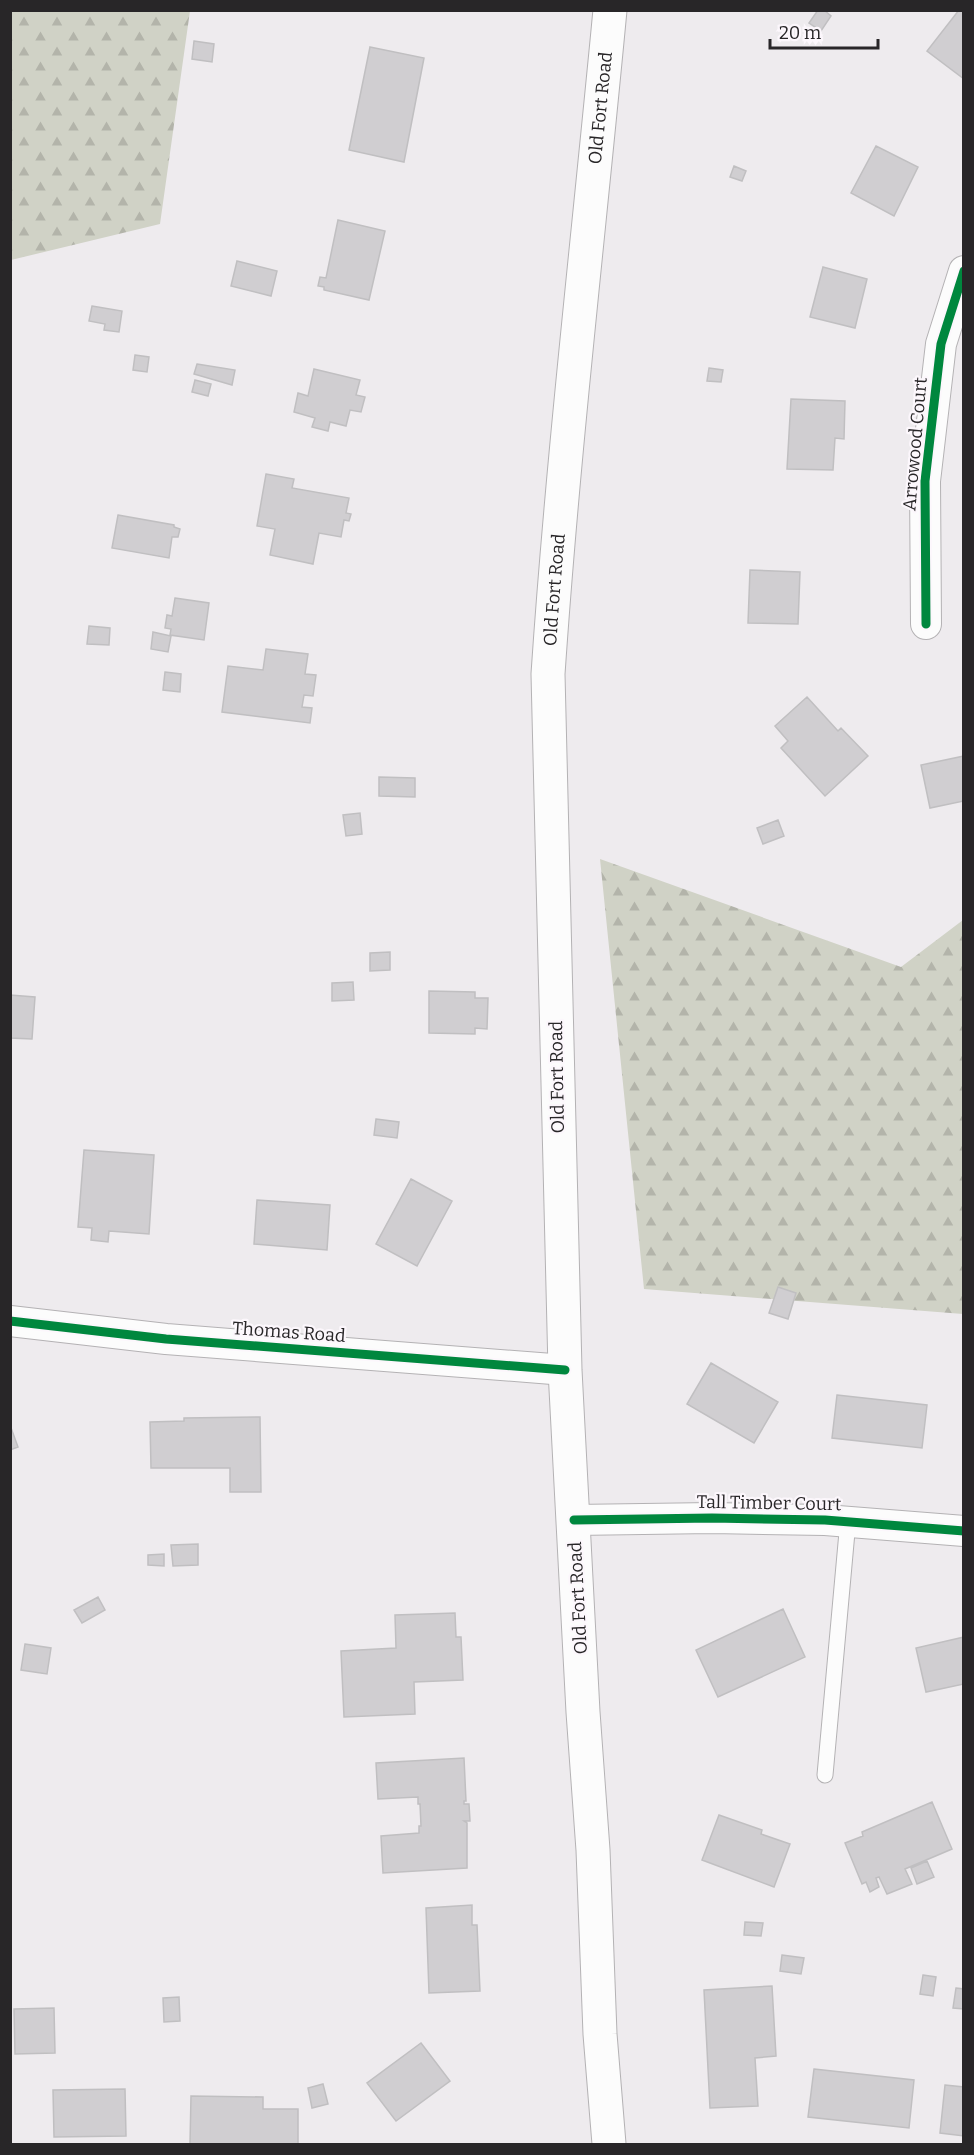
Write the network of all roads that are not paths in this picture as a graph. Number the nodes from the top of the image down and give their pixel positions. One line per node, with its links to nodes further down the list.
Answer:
1 (610, 10): 5 (main road, Old Fort Road)
2 (963, 271): 3 (street, Arrowood Court)
3 (926, 624)
4 (10, 1321): 5 (street, Thomas Road)
5 (565, 1370): 6 (main road, Old Fort Road)
6 (574, 1520): 7 (street, Tall Timber Court); 10 (main road, Old Fort Road)
7 (848, 1521): 8 (street, Tall Timber Court); 9 (lane)
8 (963, 1531)
9 (825, 1774)
10 (609, 2145)

